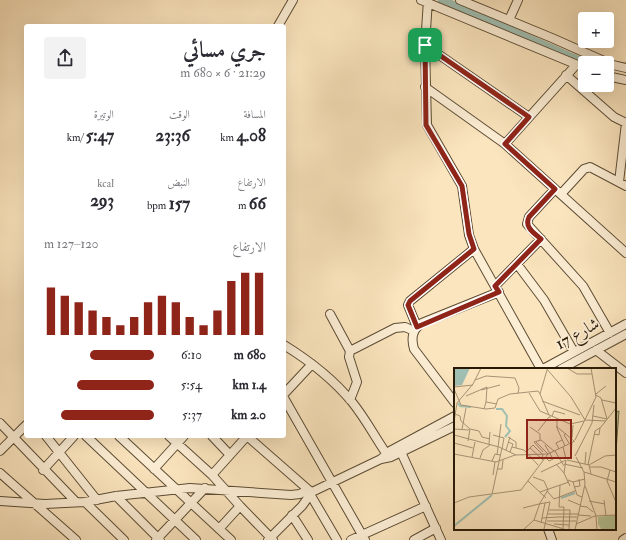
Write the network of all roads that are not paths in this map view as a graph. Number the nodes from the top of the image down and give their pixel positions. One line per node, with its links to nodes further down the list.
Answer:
1 (293, 0): 6 (street)
2 (460, 0): 5 (street)
3 (518, 0): 5 (street)
4 (426, 1): 7 (street); 8 (street)
5 (508, 20): 9 (street)
6 (279, 24)
7 (425, 45): 13 (street); 14 (street)
8 (576, 65): 10 (street)
9 (626, 68)
10 (566, 75): 14 (street); 15 (street)
11 (614, 77): 12 (street)
12 (626, 80)
13 (424, 87): 16 (street); 20 (street)
14 (529, 117): 16 (street)
15 (626, 123): 17 (street)
16 (505, 144): 18 (street)
17 (622, 184): 18 (street)
18 (558, 192): 19 (street); 21 (street)
19 (541, 239): 22 (street); 27 (street)
20 (474, 249): 23 (street); 26 (street)
21 (626, 253)
22 (517, 264): 23 (street); 32 (street)
23 (497, 289): 26 (street); 34 (street)
24 (330, 314): 30 (street)
25 (626, 324): 27 (street, شارع 17)
26 (415, 329): 30 (street); 41 (street)
27 (610, 333): 32 (street, شارع 17)
28 (626, 334): 31 (street, شارع 17)
29 (286, 347): 33 (street)
30 (350, 350): 39 (street)
31 (596, 350): 36 (street, شارع 17); 37 (street)
32 (574, 352): 35 (street, شارع 17)
33 (312, 364): 38 (street); 39 (street)
34 (541, 368)
35 (544, 368)
36 (563, 368)
37 (626, 373)
38 (286, 392)
39 (350, 400): 61 (street)
40 (286, 401): 66 (street)
41 (454, 402)
42 (454, 417): 61 (street)
43 (0, 423): 46 (street)
44 (454, 426): 58 (street)
45 (24, 427): 46 (street)
46 (14, 437): 57 (street); 63 (street)
47 (48, 438): 59 (street)
48 (72, 438): 59 (street)
49 (88, 438): 70 (street)
50 (121, 438): 62 (street)
51 (171, 438): 56 (street)
52 (182, 438): 56 (street)
53 (214, 438): 60 (street)
54 (245, 438): 60 (street)
55 (249, 438): 71 (street)
56 (177, 444): 62 (street); 65 (street)
57 (0, 451)
58 (401, 452): 61 (street); 80 (street)
59 (59, 453): 63 (street); 73 (street)
60 (230, 455): 65 (street)
61 (383, 456): 66 (street)
62 (154, 469): 68 (street)
63 (43, 470): 76 (street)
64 (0, 473): 75 (street)
65 (212, 475): 69 (street)
66 (333, 481): 71 (street); 86 (street)
67 (205, 488): 68 (street); 69 (street); 78 (street)
68 (175, 489): 70 (street); 78 (street)
69 (225, 489): 71 (street); 79 (street)
70 (145, 492): 72 (street); 82 (street)
71 (310, 492): 81 (street); 95 (street)
72 (116, 496): 73 (street); 88 (street)
73 (97, 500): 77 (street)
74 (0, 501): 75 (street)
75 (32, 502): 76 (street); 90 (street)
76 (76, 502): 77 (street)
77 (86, 502): 91 (street)
78 (191, 504): 82 (street); 84 (street)
79 (240, 506): 84 (street); 89 (street)
80 (426, 506): 83 (street); 86 (street)
81 (292, 515): 89 (street); 94 (street)
82 (175, 520): 88 (street); 92 (street)
83 (436, 528): 97 (street); 98 (street)
84 (218, 529): 93 (street)
85 (548, 530): 99 (street)
86 (364, 537): 96 (street)
87 (626, 538): 100 (street)
88 (158, 539)
89 (270, 539)
90 (76, 540)
91 (124, 540)
92 (196, 540)
93 (231, 540)
94 (308, 540)
95 (337, 540)
96 (351, 540)
97 (414, 540)
98 (441, 540)
99 (552, 540)
100 (623, 540)

